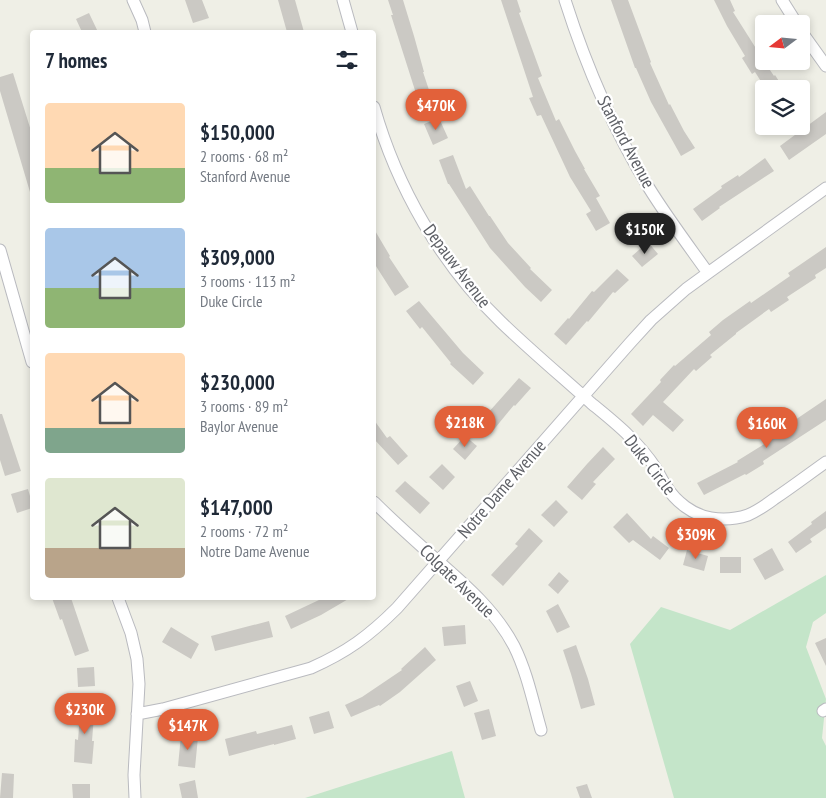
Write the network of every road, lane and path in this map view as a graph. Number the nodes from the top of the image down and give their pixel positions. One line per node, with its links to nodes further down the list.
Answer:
1 (133, 0): 6 (street)
2 (343, 0): 7 (street)
3 (565, 0): 13 (street, Stanford Avenue)
4 (782, 0): 5 (street)
5 (791, 15)
6 (144, 30)
7 (351, 30)
8 (810, 43): 9 (street)
9 (826, 66)
10 (376, 113): 15 (street, Depauw Avenue)
11 (826, 188): 13 (street, Notre Dame Avenue)
12 (0, 250): 14 (street)
13 (708, 273): 15 (street, Notre Dame Avenue)
14 (30, 355)
15 (583, 396): 16 (street, Duke Circle); 18 (street, Notre Dame Avenue)
16 (826, 462)
17 (376, 504): 18 (street, Colgate Avenue)
18 (438, 561): 20 (street, Notre Dame Avenue); 21 (street, Colgate Avenue)
19 (119, 600): 20 (street)
20 (137, 714): 22 (street)
21 (541, 730)
22 (135, 798)

